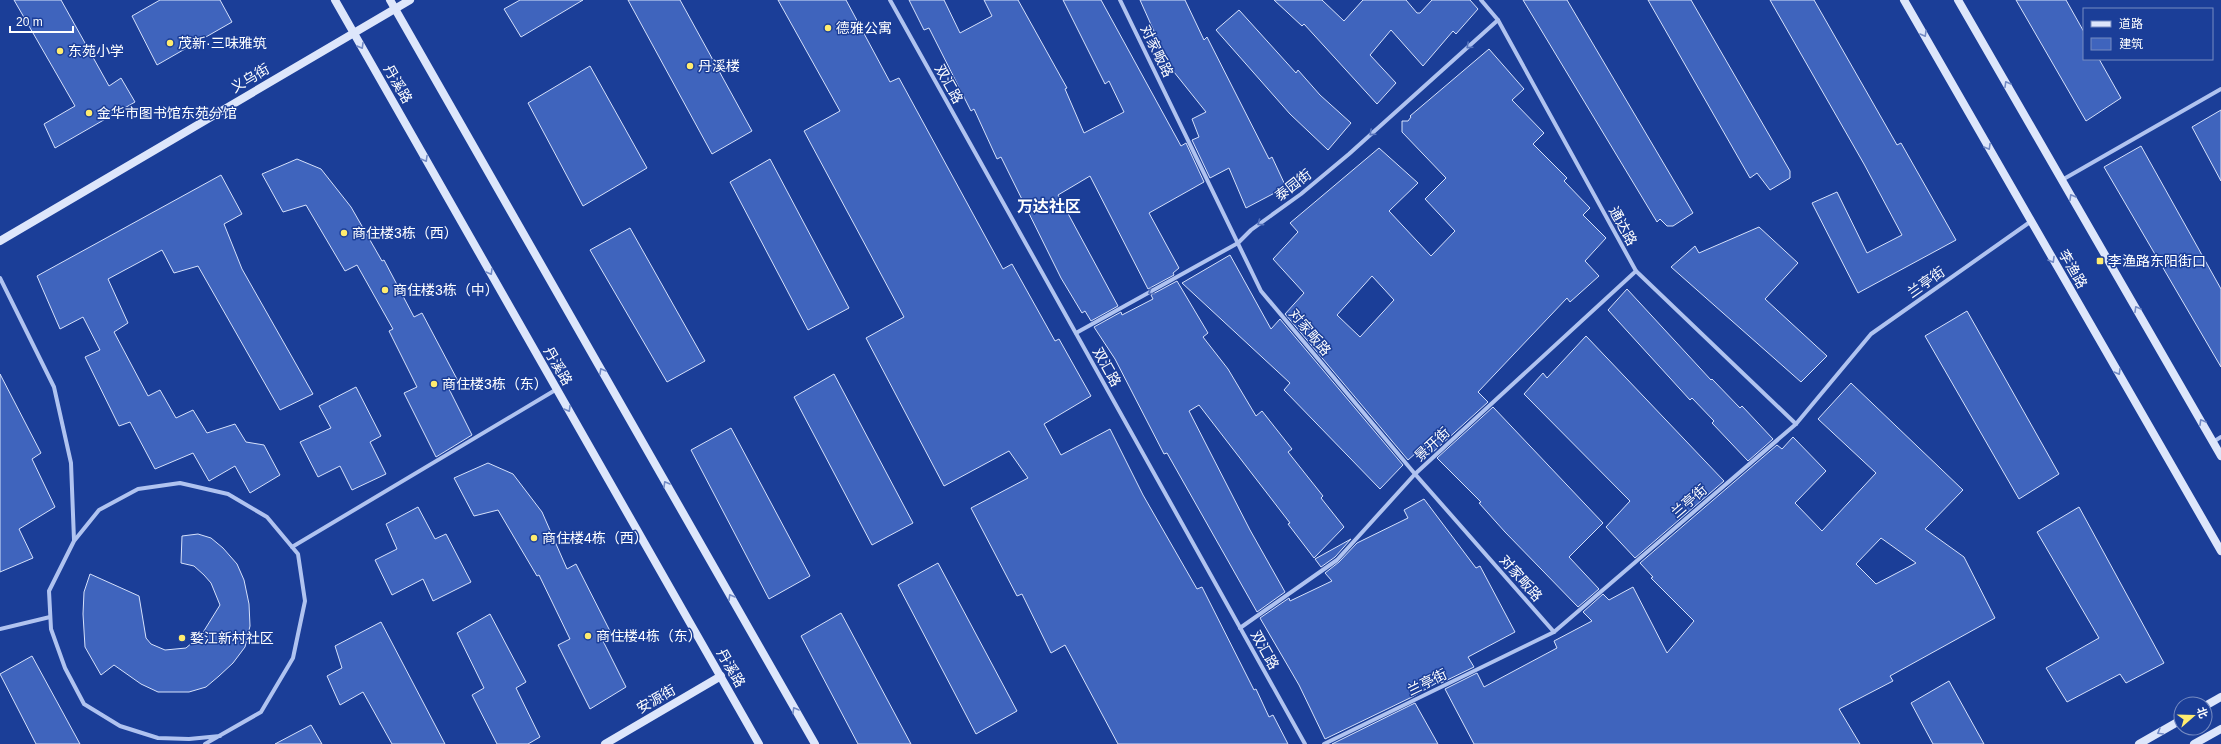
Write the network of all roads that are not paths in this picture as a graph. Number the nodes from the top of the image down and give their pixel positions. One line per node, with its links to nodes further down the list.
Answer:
1 (335, 0): 11 (main road, 丹溪路)
2 (390, 0): 9 (main road)
3 (410, 0): 9 (main road, 义乌街)
4 (890, 0): 19 (street, 双汇路)
5 (1120, 0): 16 (street, 对家畈路)
6 (1481, 0): 10 (street, 通达路)
7 (1904, 0): 14 (main road, 李渔路, one-way to 14)
8 (1958, 0): 13 (main road, one-way to 8)
9 (395, 9): 11 (main road, 义乌街); 40 (main road, one-way to 9)
10 (1498, 20): 16 (street, 泰园街, one-way to 16); 17 (street, 通达路)
11 (353, 32): 15 (main road, 义乌街); 20 (main road, 丹溪路, one-way to 20)
12 (2221, 89): 13 (street)
13 (2062, 180): 23 (main road, one-way to 13)
14 (2030, 222): 21 (street, 兰亭街); 28 (main road, 李渔路, one-way to 28)
15 (0, 241)
16 (1238, 243): 19 (street, 泰园街, one-way to 19); 25 (street, 对家畈路)
17 (1636, 271): 21 (street, 通达路); 25 (street, 景开街)
18 (0, 278): 26 (street)
19 (1076, 333): 30 (street, 双汇路)
20 (557, 389): 27 (street); 33 (main road, 丹溪路, one-way to 33)
21 (1796, 424): 32 (street, 兰亭街)
22 (2221, 437): 23 (street)
23 (2213, 442): 24 (main road)
24 (2221, 456)
25 (1414, 474): 30 (street, 景开街); 32 (street, 对家畈路)
26 (74, 541): 27 (street); 29 (street)
27 (292, 547): 36 (street)
28 (2221, 550)
29 (50, 617): 31 (street); 36 (street)
30 (1240, 628): 41 (street, 双汇路)
31 (0, 629)
32 (1554, 632): 42 (street, 兰亭街)
33 (721, 676): 38 (main road, 安源街); 39 (main road, 丹溪路)
34 (2173, 725): 43 (main road, one-way to 43)
35 (2221, 729): 44 (main road)
36 (220, 736): 37 (street)
37 (205, 744)
38 (605, 744)
39 (759, 744)
40 (815, 744)
41 (1305, 744)
42 (1324, 744)
43 (2139, 744)
44 (2194, 744)

